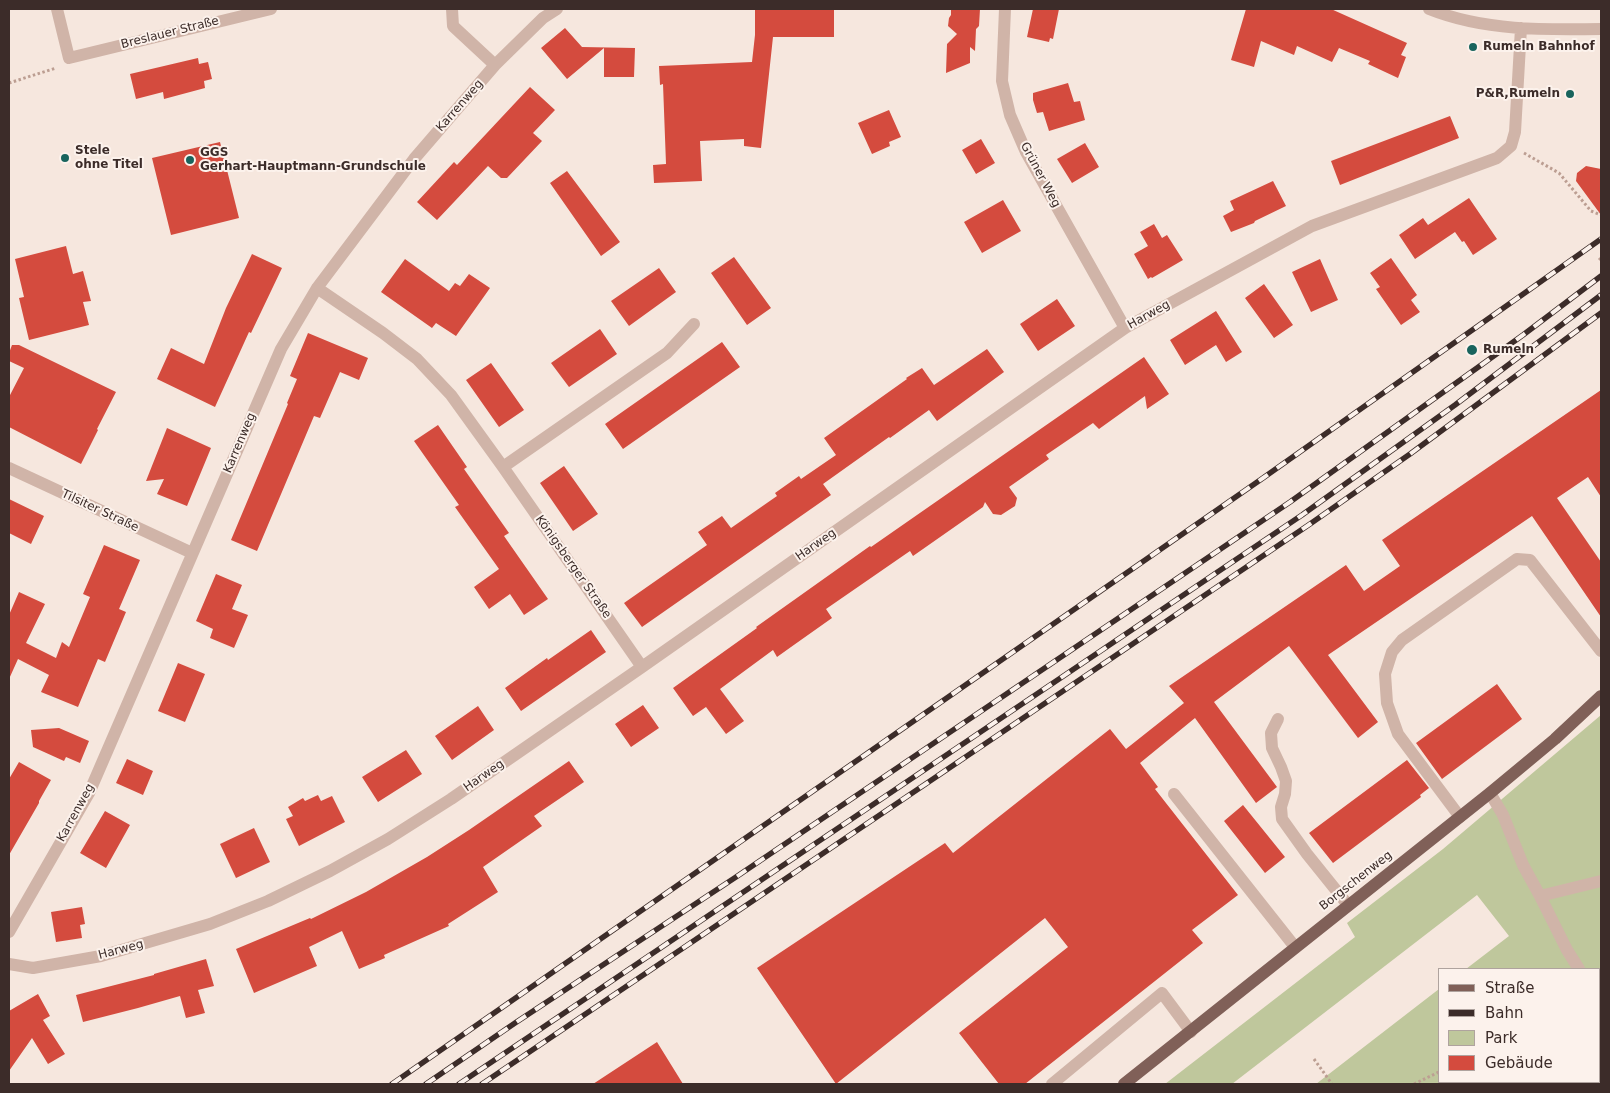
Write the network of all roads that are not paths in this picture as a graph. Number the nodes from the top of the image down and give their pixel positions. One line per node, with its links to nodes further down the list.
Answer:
1 (57, 9): 2 (street, Breslauer Straße)
2 (271, 9)
3 (452, 9): 9 (street)
4 (557, 9): 9 (street, Karrenweg)
5 (1004, 9): 12 (street, Grüner Weg)
6 (1429, 9): 7 (street)
7 (1521, 28): 8 (street); 12 (street, Harweg)
8 (1601, 29)
9 (495, 65): 10 (street, Karrenweg)
10 (317, 288): 13 (street, Königsberger Straße); 15 (street, Karrenweg)
11 (694, 324): 13 (street)
12 (1125, 328): 17 (street, Harweg)
13 (503, 466): 17 (street, Königsberger Straße)
14 (9, 468): 15 (street, Tilsiter Straße)
15 (192, 553): 26 (street, Karrenweg)
16 (1601, 651): 22 (street)
17 (642, 667): 28 (street, Harweg)
18 (1601, 696): 20 (main road, Borgschenweg)
19 (1278, 719): 25 (street)
20 (1490, 793): 22 (main road, Borgschenweg); 24 (street)
21 (1174, 794): 27 (street)
22 (1460, 817): 25 (main road, Borgschenweg)
23 (1601, 881): 24 (street)
24 (1540, 896): 29 (street)
25 (1348, 905): 27 (main road, Borgschenweg)
26 (9, 932)
27 (1295, 947): 30 (main road, Borgschenweg)
28 (9, 964)
29 (1578, 968)
30 (1191, 1032): 31 (street); 32 (main road, Borgschenweg)
31 (1052, 1084)
32 (1124, 1084)

